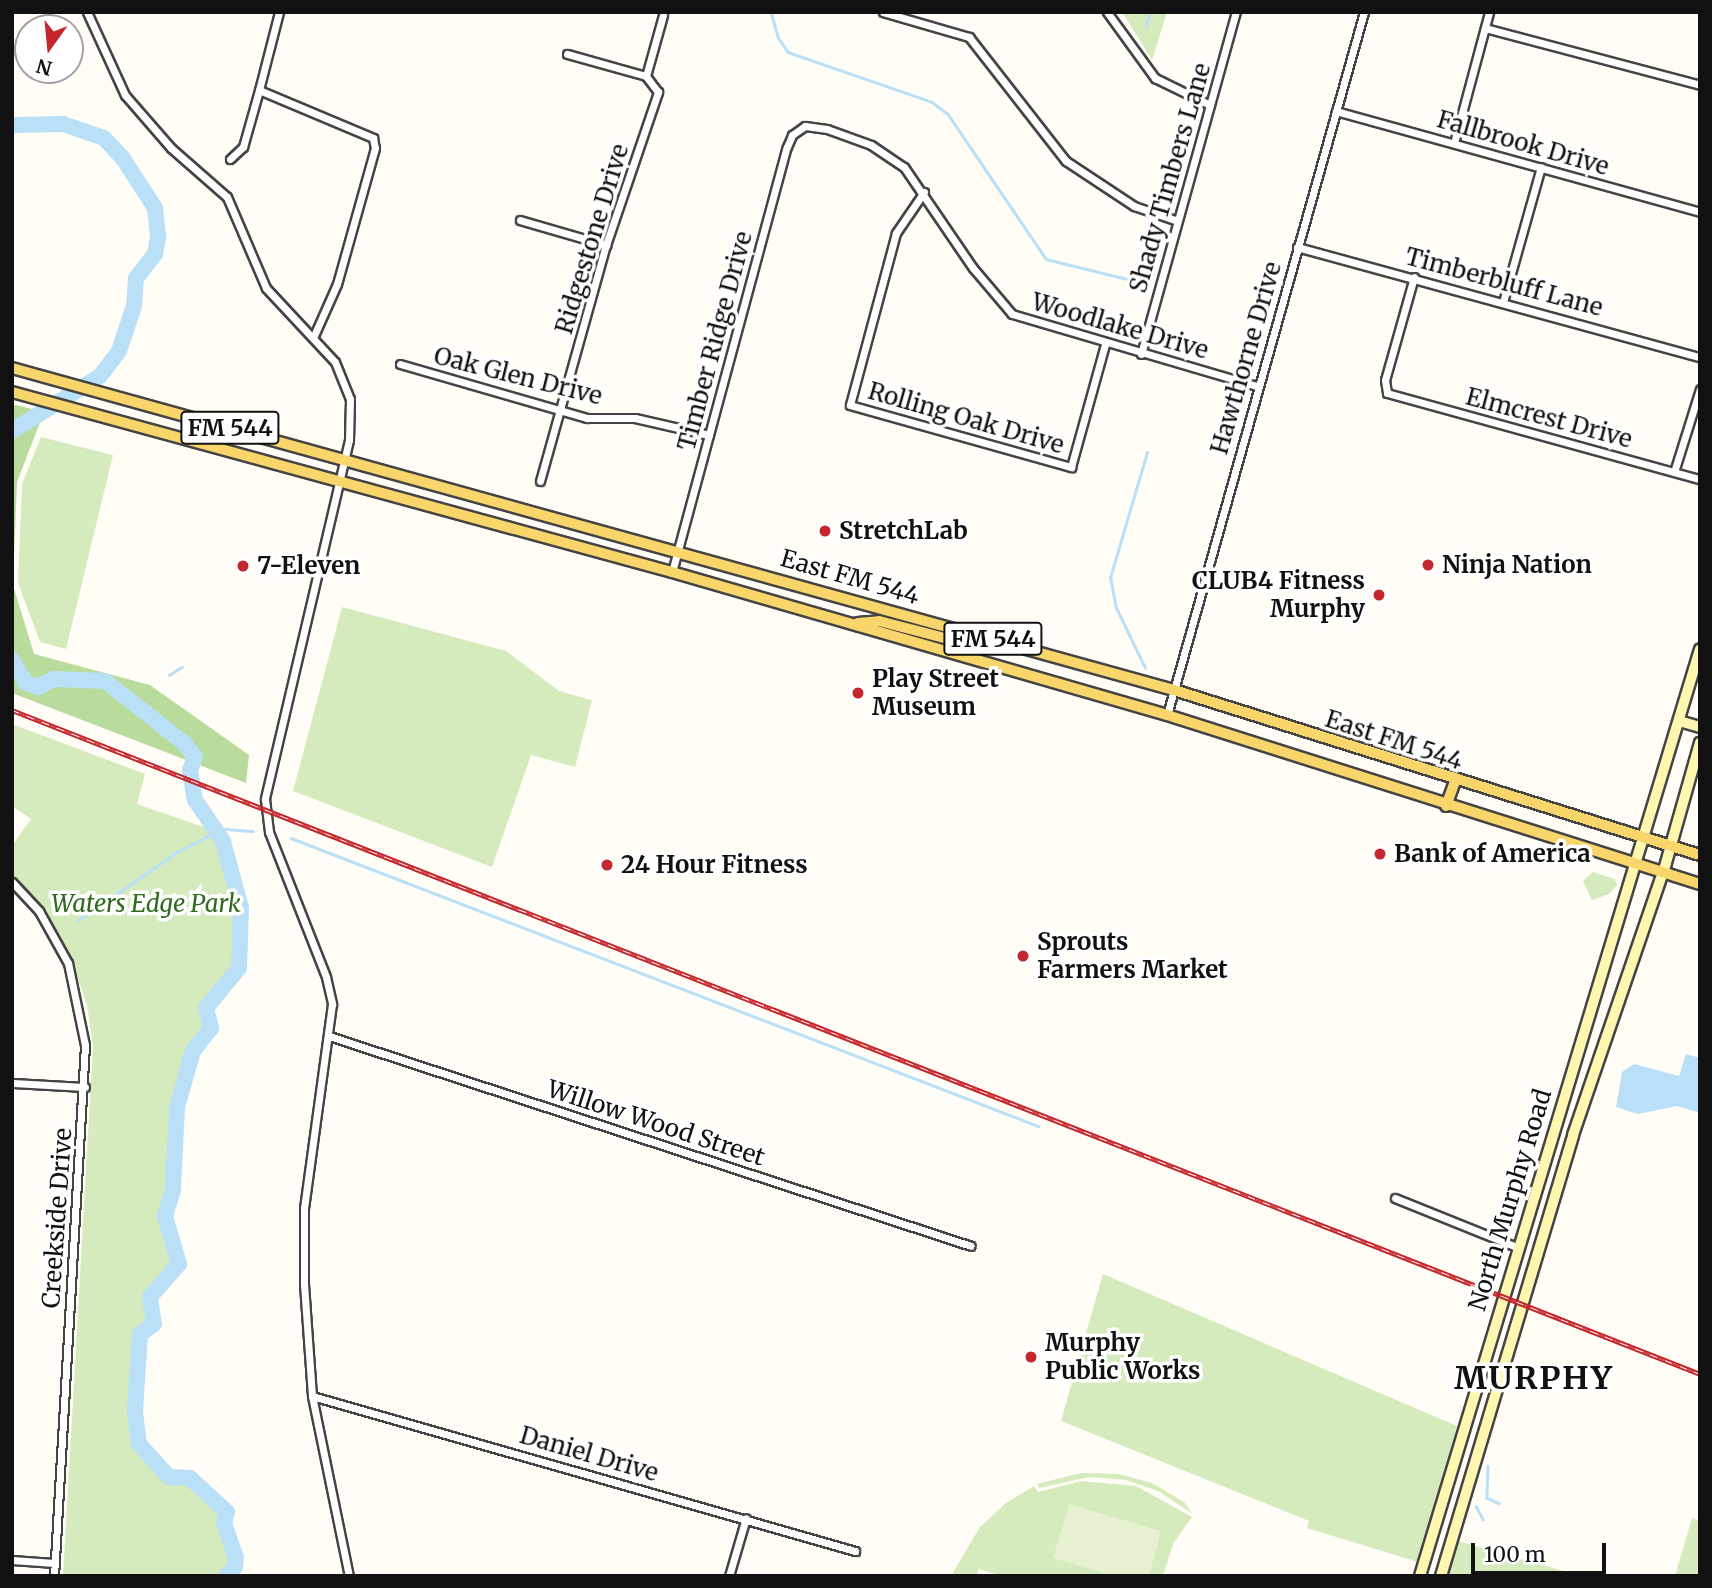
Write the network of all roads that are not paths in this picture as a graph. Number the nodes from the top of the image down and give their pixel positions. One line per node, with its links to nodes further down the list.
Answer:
1 (87, 12): 28 (street)
2 (279, 12): 13 (street)
3 (883, 12): 23 (street)
4 (1107, 12): 14 (street)
5 (1236, 12): 14 (street, Shady Timbers Lane)
6 (1364, 12): 15 (street, Hawthorne Drive)
7 (1489, 12): 9 (street)
8 (663, 15): 11 (street)
9 (1485, 28): 12 (street); 17 (street)
10 (567, 54): 11 (street)
11 (646, 76): 24 (street, Ridgestone Drive)
12 (1700, 85)
13 (259, 90): 18 (street); 28 (street)
14 (1210, 105): 23 (street, Shady Timbers Lane)
15 (1336, 111): 17 (street, Fallbrook Drive); 25 (street, Hawthorne Drive)
16 (805, 126): 20 (street, Woodlake Drive); 38 (street, Timber Ridge Drive)
17 (1454, 143): 19 (street, Fallbrook Drive)
18 (230, 159)
19 (1541, 167): 21 (street, Fallbrook Drive); 27 (street)
20 (924, 192): 29 (street, Woodlake Drive); 29 (street, Rolling Oak Drive)
21 (1700, 212)
22 (520, 220): 24 (street)
23 (1178, 220): 30 (street, Shady Timbers Lane)
24 (606, 245): 37 (street, Ridgestone Drive)
25 (1297, 247): 26 (street, Timberbluff Lane); 34 (street, Hawthorne Drive)
26 (1414, 277): 27 (street, Timberbluff Lane); 40 (street, Elmcrest Drive)
27 (1503, 302): 31 (street, Timberbluff Lane)
28 (313, 338): 39 (street)
29 (1105, 344): 30 (street, Woodlake Drive)
30 (1141, 354): 34 (street, Woodlake Drive)
31 (1700, 357)
32 (400, 365): 37 (street, Oak Glen Drive)
33 (12, 368): 39 (main road, East FM 544 / FM 544)
34 (1257, 386): 49 (street, Hawthorne Drive)
35 (1700, 389): 40 (street)
36 (12, 391): 41 (main road, East FM 544 / FM 544)
37 (560, 411): 38 (street, Oak Glen Drive); 43 (street, Ridgestone Drive)
38 (709, 435): 44 (street, Timber Ridge Drive)
39 (344, 460): 41 (street); 44 (main road, East FM 544 / FM 544)
40 (1674, 472): 42 (street, Elmcrest Drive)
41 (338, 479): 45 (main road, East FM 544 / FM 544); 63 (street)
42 (1700, 479)
43 (540, 481)
44 (678, 550): 45 (street, Timber Ridge Drive); 47 (main road, East FM 544 / FM 544)
45 (672, 572): 46 (main road, East FM 544 / FM 544)
46 (852, 624): 47 (main road); 50 (main road, East FM 544 / FM 544)
47 (980, 635): 49 (main road, East FM 544 / FM 544)
48 (1700, 649): 51 (main road, North Murphy Road)
49 (1174, 690): 50 (street, Hawthorne Drive); 54 (main road, East FM 544 / FM 544)
50 (1167, 715): 55 (main road, East FM 544 / FM 544)
51 (1679, 721): 52 (main road); 56 (main road, North Murphy Road)
52 (1700, 727)
53 (1700, 743): 57 (main road, North Murphy Road)
54 (1455, 781): 55 (main road); 56 (main road, East FM 544 / FM 544)
55 (1446, 806): 59 (main road, East FM 544 / FM 544)
56 (1646, 840): 57 (main road, East FM 544 / FM 544); 59 (main road, North Murphy Road)
57 (1671, 848): 58 (main road, FM 544); 60 (main road, North Murphy Road)
58 (1700, 855)
59 (1637, 866): 60 (main road, FM 544); 66 (main road, North Murphy Road)
60 (1662, 874): 62 (main road, FM 544); 67 (main road, North Murphy Road)
61 (12, 881): 65 (street, Creekside Drive)
62 (1700, 884)
63 (329, 1036): 69 (street, Willow Wood Street); 71 (street)
64 (12, 1083): 65 (street)
65 (85, 1087): 75 (street, Creekside Drive)
66 (1561, 1106): 67 (main road); 70 (main road, North Murphy Road)
67 (1581, 1111): 80 (main road, North Murphy Road)
68 (1395, 1198): 70 (street)
69 (971, 1246)
70 (1517, 1247): 79 (main road, North Murphy Road)
71 (312, 1396): 72 (street, Daniel Drive); 77 (street)
72 (746, 1518): 73 (street, Daniel Drive); 78 (street)
73 (855, 1551)
74 (12, 1560): 75 (street)
75 (54, 1563): 76 (street, Creekside Drive)
76 (54, 1576)
77 (349, 1576)
78 (729, 1576)
79 (1420, 1576)
80 (1441, 1576)

